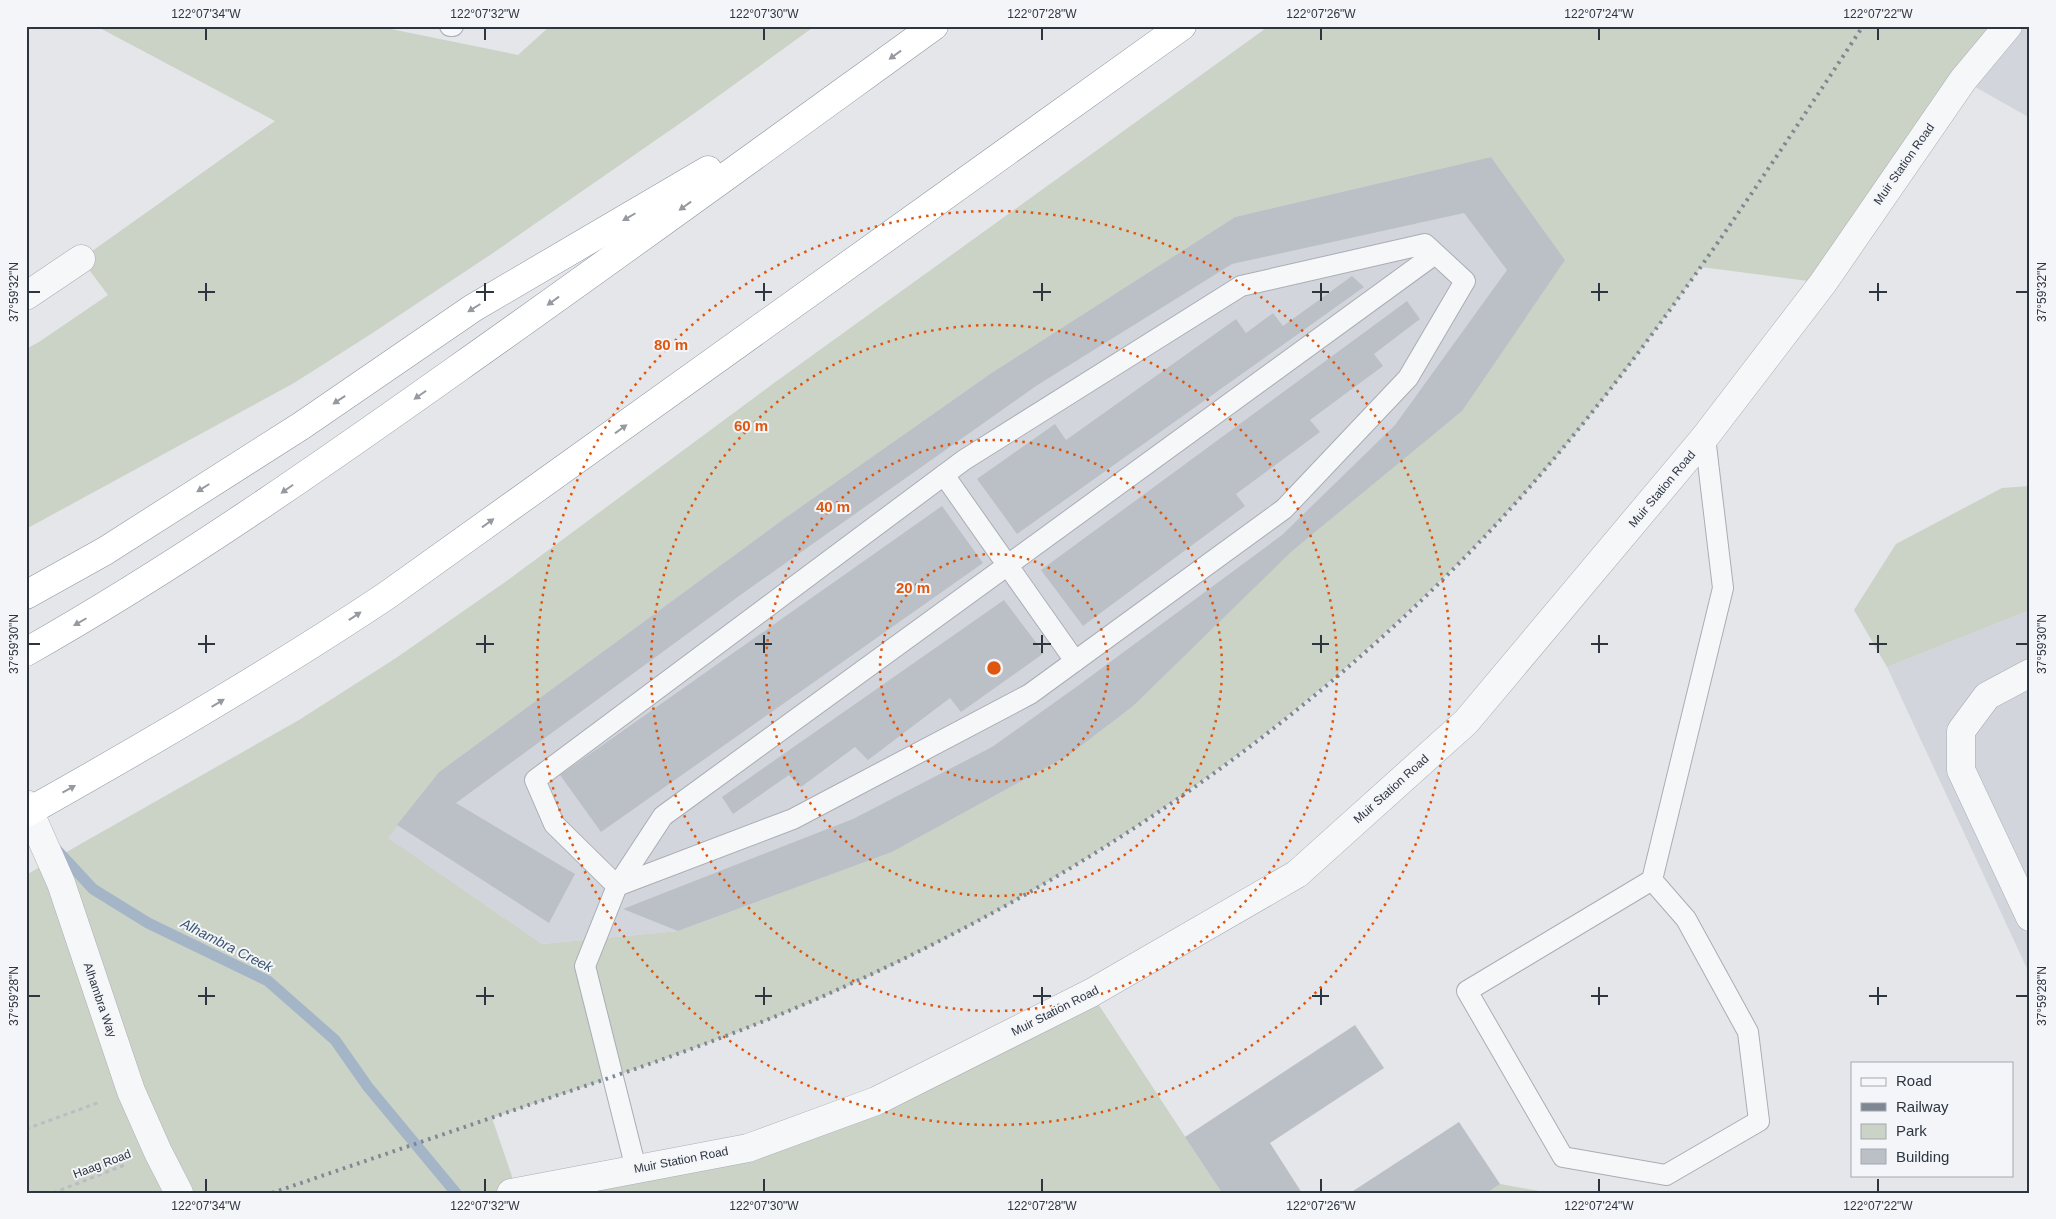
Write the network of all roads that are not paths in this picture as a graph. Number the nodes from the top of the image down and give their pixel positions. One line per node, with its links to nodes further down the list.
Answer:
1 (450, 26): 2 (lane)
2 (454, 26)
3 (934, 26): 6 (highway, one-way to 6)
4 (1182, 26): 18 (highway, one-way to 4)
5 (2008, 26): 10 (street, Muir Station Road)
6 (852, 86): 13 (highway, one-way to 13); 14 (highway, one-way to 14)
7 (1436, 254): 11 (lane); 12 (lane); 15 (lane)
8 (81, 259): 9 (street)
9 (26, 296)
10 (1705, 437): 19 (lane); 22 (street, Muir Station Road)
11 (944, 475): 12 (lane); 20 (lane)
12 (1007, 565): 15 (lane); 20 (lane)
13 (26, 595)
14 (26, 652)
15 (1076, 661): 20 (lane)
16 (2030, 673): 21 (street)
17 (26, 804): 24 (street, Alhambra Way)
18 (26, 813)
19 (1652, 880): 19 (lane)
20 (617, 886): 22 (lane)
21 (2030, 918)
22 (636, 1169): 23 (street, Muir Station Road)
23 (514, 1192)
24 (179, 1193)

